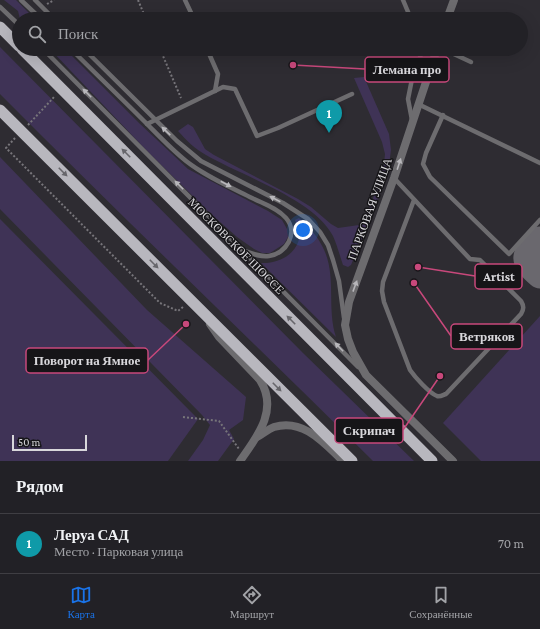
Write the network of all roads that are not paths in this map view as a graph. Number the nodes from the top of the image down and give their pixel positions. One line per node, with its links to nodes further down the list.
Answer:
1 (22, 0): 7 (lane)
2 (34, 0): 8 (lane)
3 (185, 0): 9 (lane)
4 (403, 0): 10 (lane)
5 (454, 0): 11 (street)
6 (0, 7): 12 (lane)
7 (33, 12)
8 (47, 12)
9 (191, 12)
10 (408, 12)
11 (450, 12)
12 (12, 18)
13 (0, 27): 14 (highway)
14 (12, 39)
15 (29, 56): 44 (highway, МОСКОВСКОЕ ШОССЕ, one-way to 15)
16 (50, 56): 36 (lane, one-way to 16)
17 (77, 56): 31 (lane)
18 (91, 56): 29 (lane)
19 (210, 56): 24 (lane)
20 (420, 56): 30 (lane)
21 (435, 56): 26 (street, ПАРКОВАЯ УЛИЦА)
22 (458, 56): 23 (lane)
23 (471, 62)
24 (215, 91): 25 (lane); 29 (lane)
25 (352, 94)
26 (418, 104): 28 (lane); 30 (street, ПАРКОВАЯ УЛИЦА)
27 (0, 110): 37 (highway, one-way to 37)
28 (443, 115): 32 (lane); 35 (lane)
29 (155, 120): 31 (lane); 38 (lane, one-way to 29)
30 (412, 122): 33 (street, ПАРКОВАЯ УЛИЦА, one-way to 30)
31 (147, 124): 36 (lane, one-way to 36)
32 (540, 163)
33 (394, 178): 34 (lane); 38 (street, ПАРКОВАЯ УЛИЦА, one-way to 33)
34 (414, 200): 34 (lane)
35 (540, 220)
36 (243, 250): 39 (lane, one-way to 36)
37 (200, 310): 40 (street); 43 (highway, one-way to 43)
38 (345, 325): 39 (street, ПАРКОВАЯ УЛИЦА)
39 (366, 375): 45 (street, ПАРКОВАЯ УЛИЦА)
40 (257, 437): 41 (street); 42 (street)
41 (242, 458)
42 (343, 461)
43 (352, 461)
44 (432, 461)
45 (452, 461)

